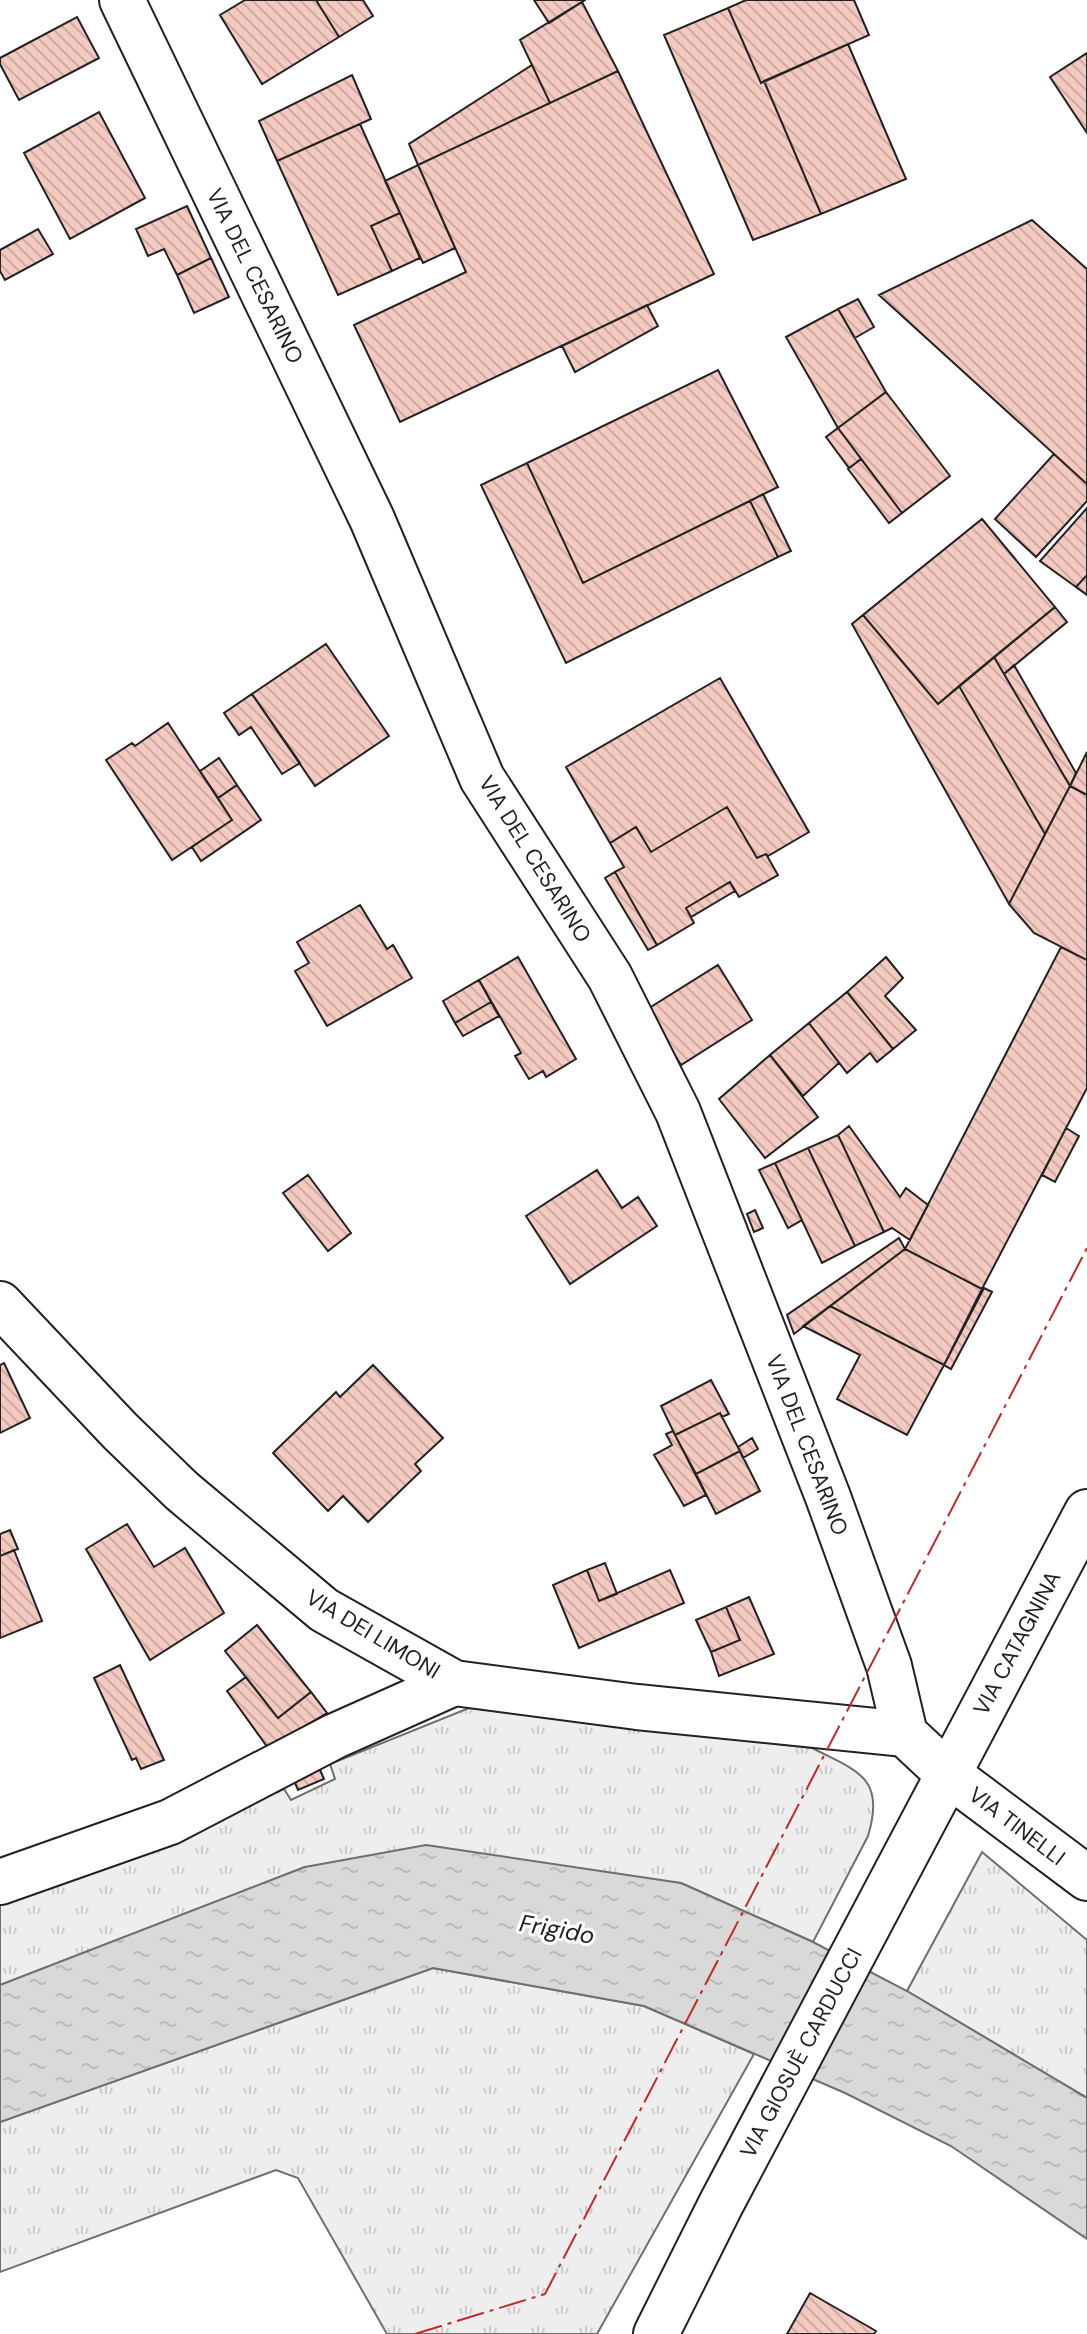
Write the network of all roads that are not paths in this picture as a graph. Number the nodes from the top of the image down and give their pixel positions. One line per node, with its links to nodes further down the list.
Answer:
1 (122, 0): 5 (street, VIA DEL CESARINO)
2 (0, 1304): 4 (street, VIA DEI LIMONI)
3 (1087, 1512): 6 (street, VIA CATAGNINA)
4 (454, 1683): 5 (street, VIA DEI LIMONI); 8 (street)
5 (905, 1734): 6 (street, VIA TINELLI)
6 (948, 1774): 7 (street, VIA TINELLI); 9 (street, VIA GIOSUÈ CARDUCCI)
7 (1087, 1878)
8 (0, 1882)
9 (656, 2334)

